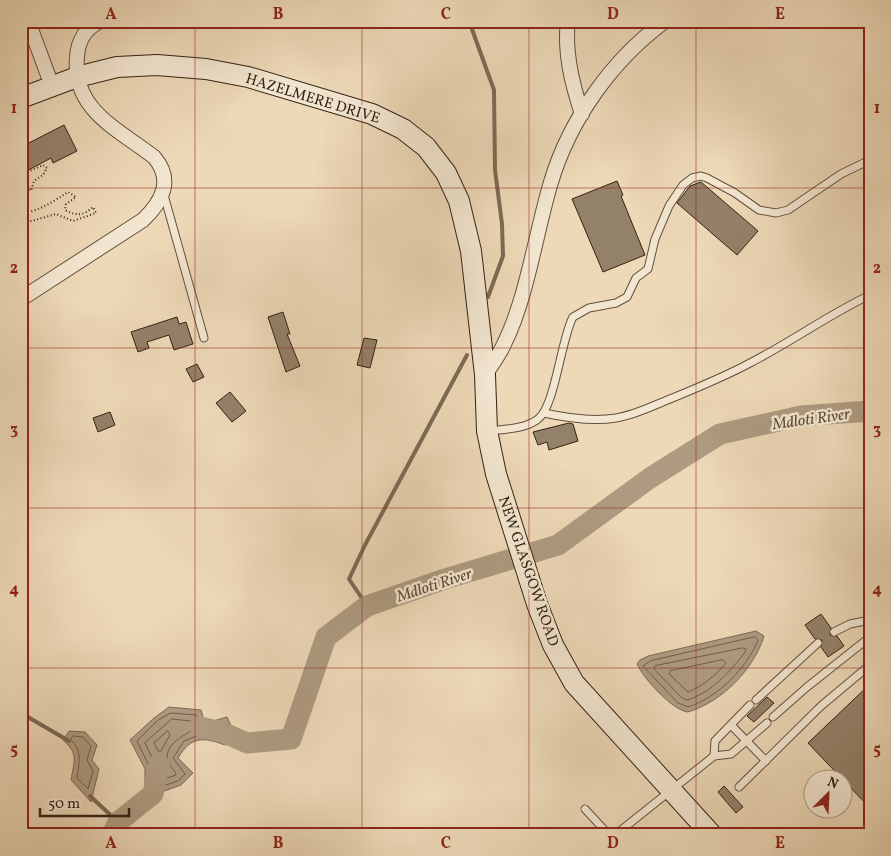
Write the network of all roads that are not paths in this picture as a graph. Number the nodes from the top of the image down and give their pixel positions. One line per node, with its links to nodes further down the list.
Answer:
1 (28, 21): 6 (street)
2 (100, 21): 5 (street)
3 (568, 21): 8 (street)
4 (666, 21): 8 (street)
5 (77, 77): 6 (street, HAZELMERE DRIVE); 10 (street); 14 (street, HAZELMERE DRIVE)
6 (52, 86): 7 (street, HAZELMERE DRIVE)
7 (21, 98)
8 (582, 114): 14 (street)
9 (870, 160): 15 (lane)
10 (163, 193): 12 (street); 13 (lane)
11 (870, 295): 15 (lane)
12 (21, 299)
13 (204, 338)
14 (486, 375): 16 (street, HAZELMERE DRIVE)
15 (544, 413): 16 (lane)
16 (487, 431): 31 (street, NEW GLASGOW ROAD)
17 (870, 620): 18 (lane)
18 (834, 632)
19 (870, 637): 24 (lane)
20 (818, 643): 22 (lane)
21 (870, 665): 29 (lane)
22 (756, 700)
23 (750, 705): 26 (lane)
24 (773, 717)
25 (767, 723): 27 (lane)
26 (731, 725): 27 (lane); 28 (lane)
27 (747, 741): 28 (lane); 29 (lane)
28 (714, 756): 31 (lane)
29 (766, 760): 30 (lane)
30 (739, 787)
31 (672, 790): 34 (lane); 35 (street, NEW GLASGOW ROAD)
32 (585, 809): 33 (lane)
33 (608, 835)
34 (615, 835)
35 (712, 835)

